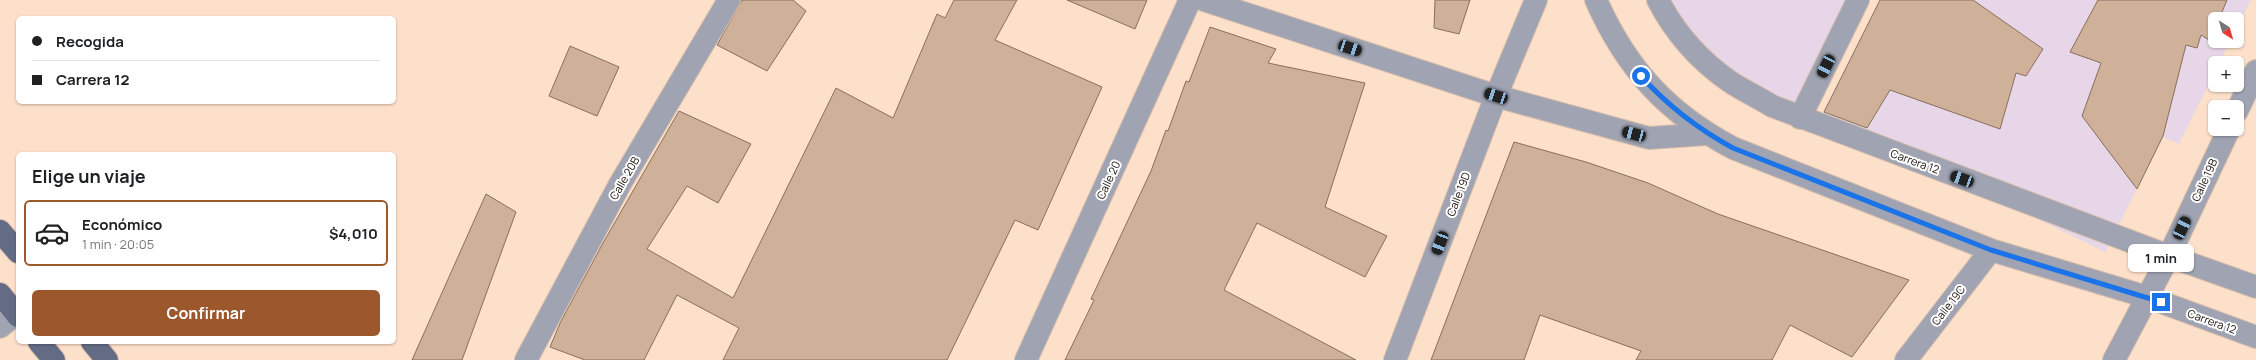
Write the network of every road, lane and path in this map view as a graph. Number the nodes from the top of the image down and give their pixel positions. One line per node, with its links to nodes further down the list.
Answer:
1 (729, 0): 27 (street, Calle 20B)
2 (1190, 0): 28 (street, Calle 20)
3 (1204, 0): 9 (street)
4 (1536, 0): 9 (street, Calle 19D)
5 (1596, 0): 12 (street, Carrera 12)
6 (1658, 0): 11 (street, Carrera 12)
7 (1858, 0): 11 (street)
8 (2256, 71): 10 (street)
9 (1496, 96): 12 (street); 29 (street, Calle 19D)
10 (2242, 100)
11 (1800, 118): 17 (street, Carrera 12)
12 (1707, 134): 16 (street, Carrera 12)
13 (2226, 136): 17 (street, Calle 19B)
14 (0, 231): 15 (main road)
15 (16, 250)
16 (1991, 250): 20 (street, Carrera 12); 30 (street, Calle 19C)
17 (2169, 256): 18 (street, Carrera 12); 20 (street, Calle 19B)
18 (2256, 287)
19 (0, 294): 21 (main road)
20 (2147, 297): 22 (street, Carrera 12); 31 (street, Calle 19B)
21 (11, 319)
22 (2256, 337)
23 (41, 344): 25 (main road)
24 (94, 344): 26 (main road)
25 (54, 360)
26 (106, 360)
27 (526, 360)
28 (1026, 360)
29 (1395, 360)
30 (1906, 360)
31 (2114, 360)

